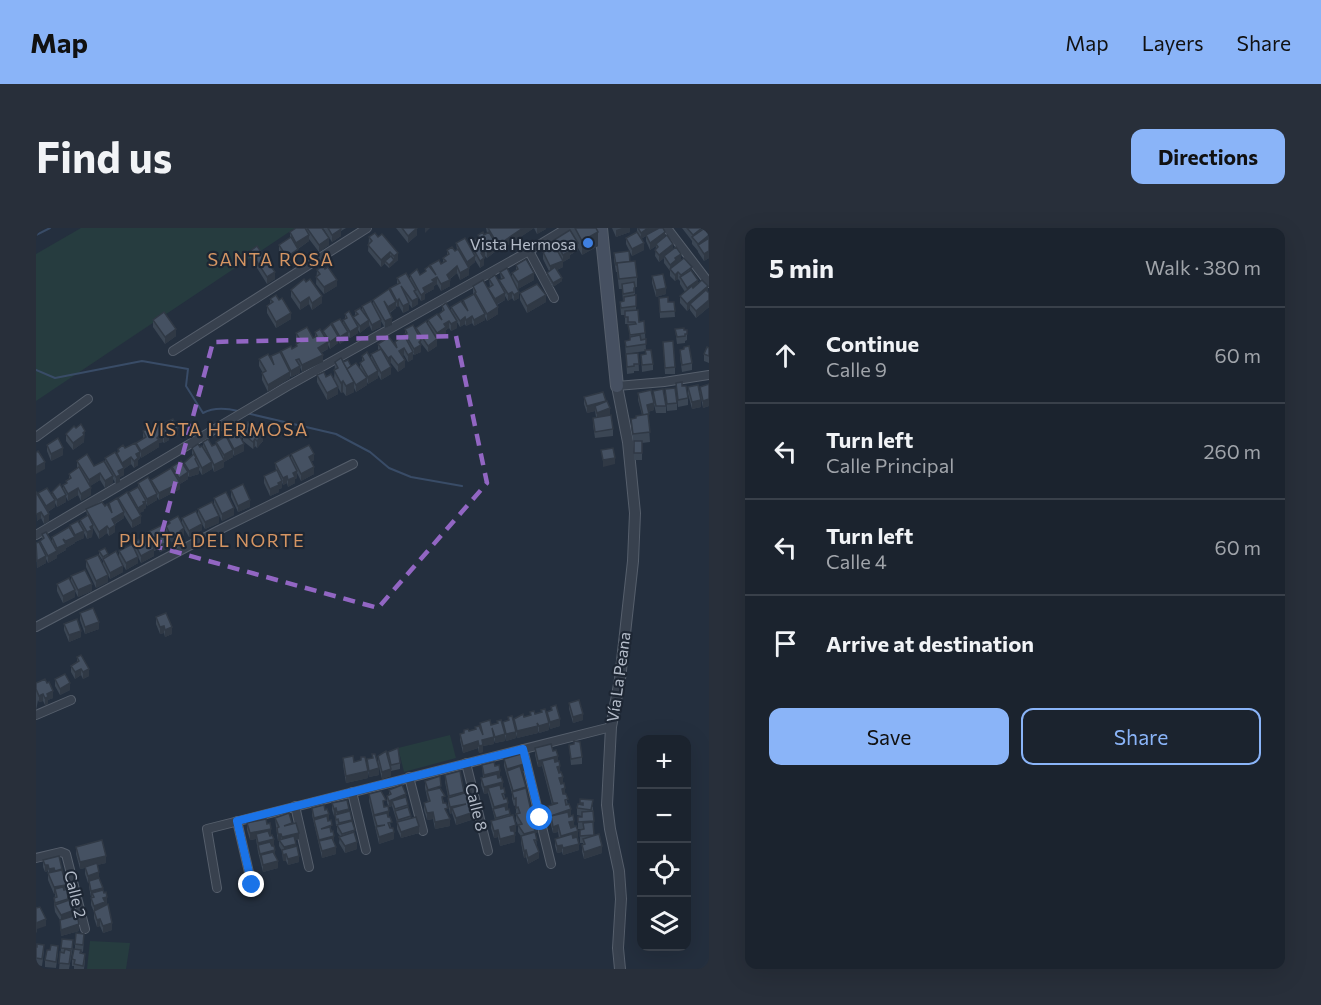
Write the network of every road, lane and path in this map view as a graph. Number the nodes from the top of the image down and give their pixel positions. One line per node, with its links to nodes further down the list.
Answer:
1 (367, 228): 8 (street)
2 (567, 228): 5 (street)
3 (601, 228): 10 (main road)
4 (668, 228): 6 (street)
5 (529, 251): 7 (street); 14 (street)
6 (709, 283)
7 (554, 298)
8 (173, 351)
9 (709, 375): 10 (street)
10 (616, 386): 18 (street, Vía La Peana)
11 (88, 399): 12 (street)
12 (36, 437)
13 (353, 464): 15 (street)
14 (36, 535)
15 (36, 627)
16 (71, 700): 17 (street)
17 (36, 715)
18 (611, 727): 19 (street); 34 (street, Vía La Peana)
19 (523, 749): 20 (street); 29 (street)
20 (466, 763): 21 (street); 27 (street, Calle 8)
21 (410, 777): 22 (street); 25 (street)
22 (352, 792): 23 (street); 26 (street)
23 (295, 806): 24 (street); 30 (street)
24 (237, 821): 31 (street); 32 (street)
25 (423, 831)
26 (366, 850)
27 (488, 851)
28 (36, 858): 33 (street, Calle 2)
29 (551, 864)
30 (309, 867)
31 (252, 885)
32 (217, 888)
33 (85, 929)
34 (620, 969)

